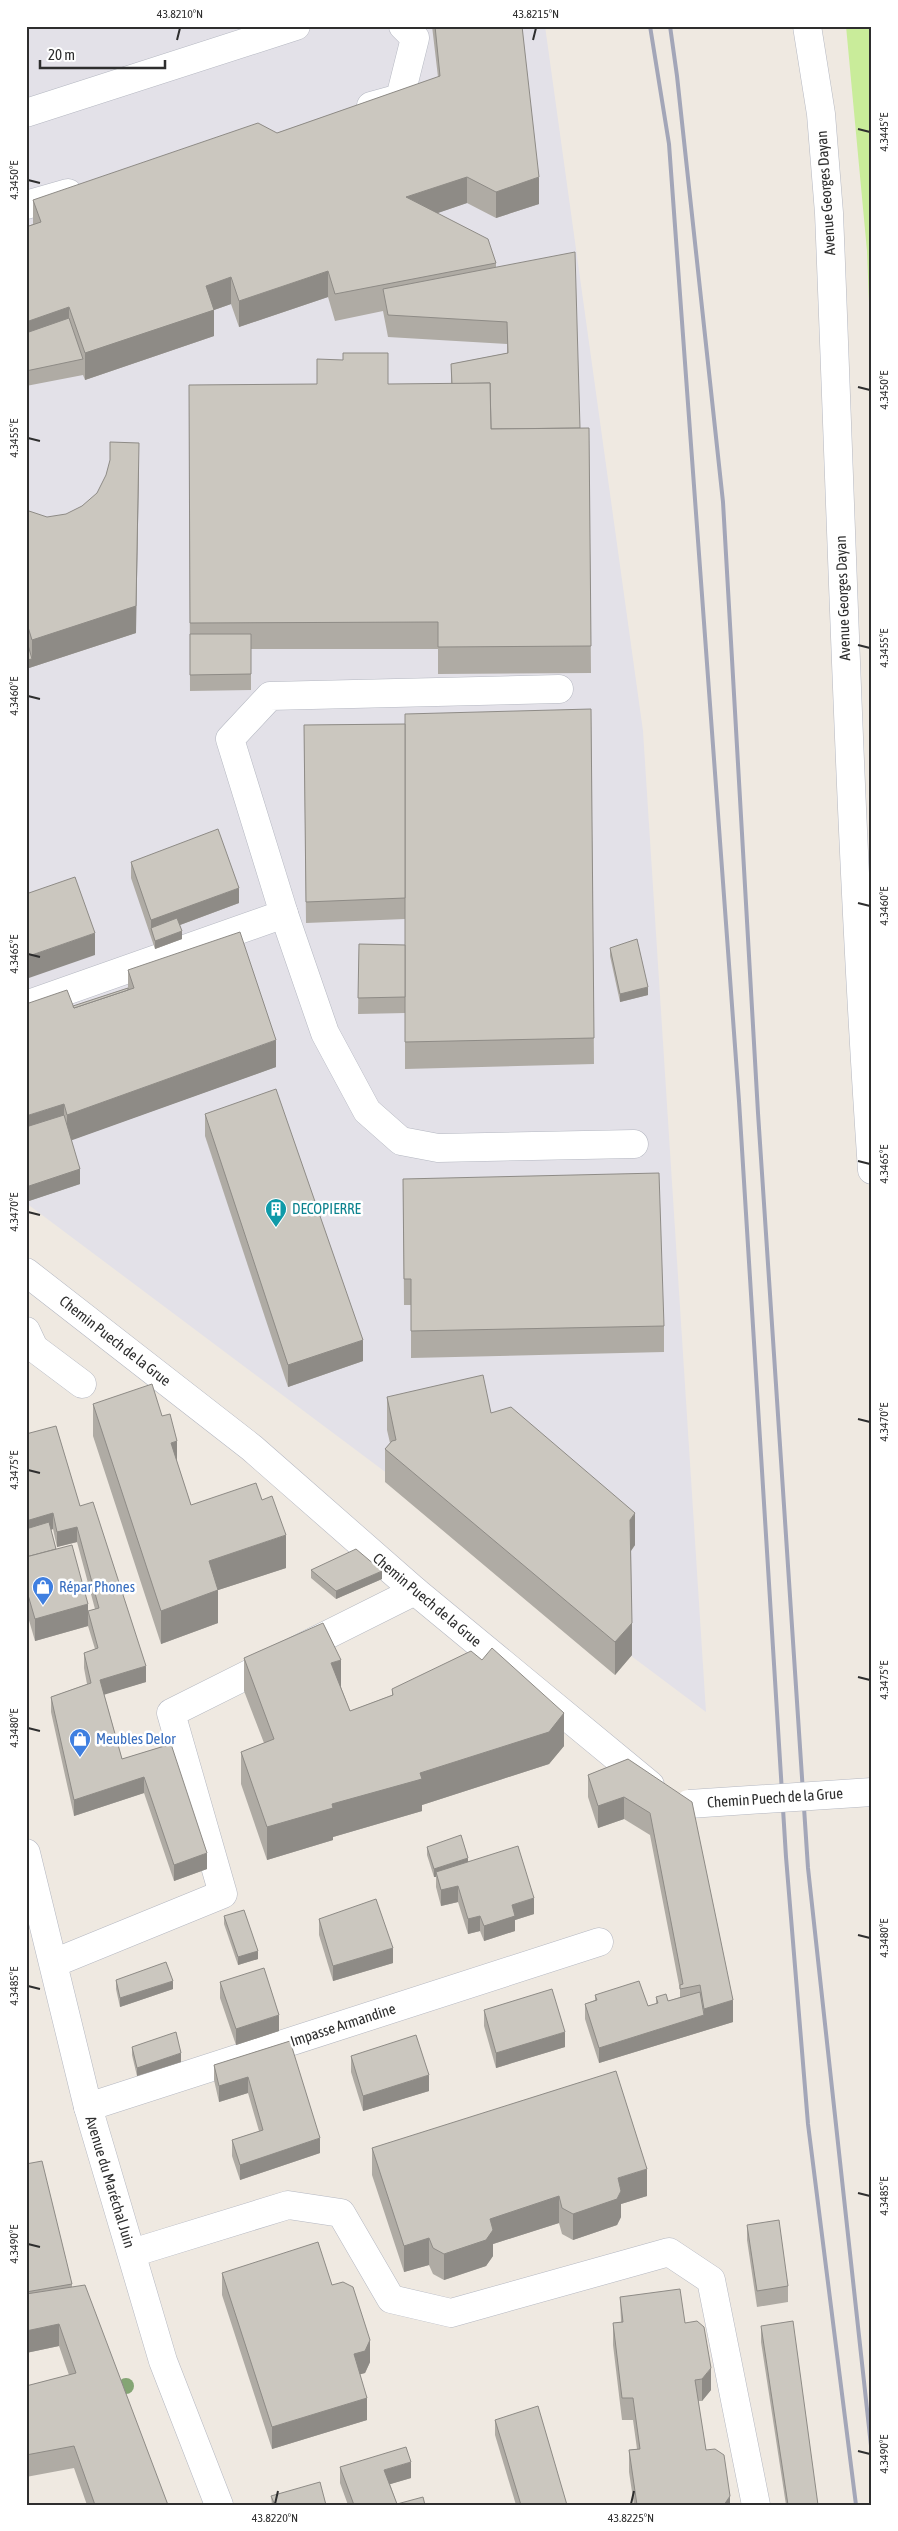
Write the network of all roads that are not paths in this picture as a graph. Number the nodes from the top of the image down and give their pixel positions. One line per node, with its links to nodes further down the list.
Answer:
1 (296, 26): 4 (street)
2 (403, 26): 5 (street)
3 (807, 26): 9 (street, Avenue Georges Dayan)
4 (26, 113)
5 (343, 114)
6 (93, 186): 7 (street)
7 (26, 205)
8 (559, 689): 10 (street)
9 (862, 851): 12 (street, Avenue Georges Dayan)
10 (284, 914): 11 (street); 13 (street)
11 (26, 1005)
12 (866, 1009): 14 (street, Avenue Georges Dayan)
13 (634, 1144)
14 (872, 1170)
15 (26, 1272): 18 (street, Chemin Puech de la Grue)
16 (26, 1331): 17 (street)
17 (82, 1384)
18 (415, 1591): 19 (street, Chemin Puech de la Grue, bridge); 22 (street)
19 (872, 1792)
20 (26, 1853): 22 (street, Avenue du Maréchal Juin)
21 (599, 1942): 23 (street, Impasse Armandine)
22 (54, 1963): 23 (street, Avenue du Maréchal Juin)
23 (88, 2107): 24 (street, Avenue du Maréchal Juin)
24 (132, 2254): 25 (street, Avenue du Maréchal Juin); 26 (street)
25 (219, 2505)
26 (756, 2505)

